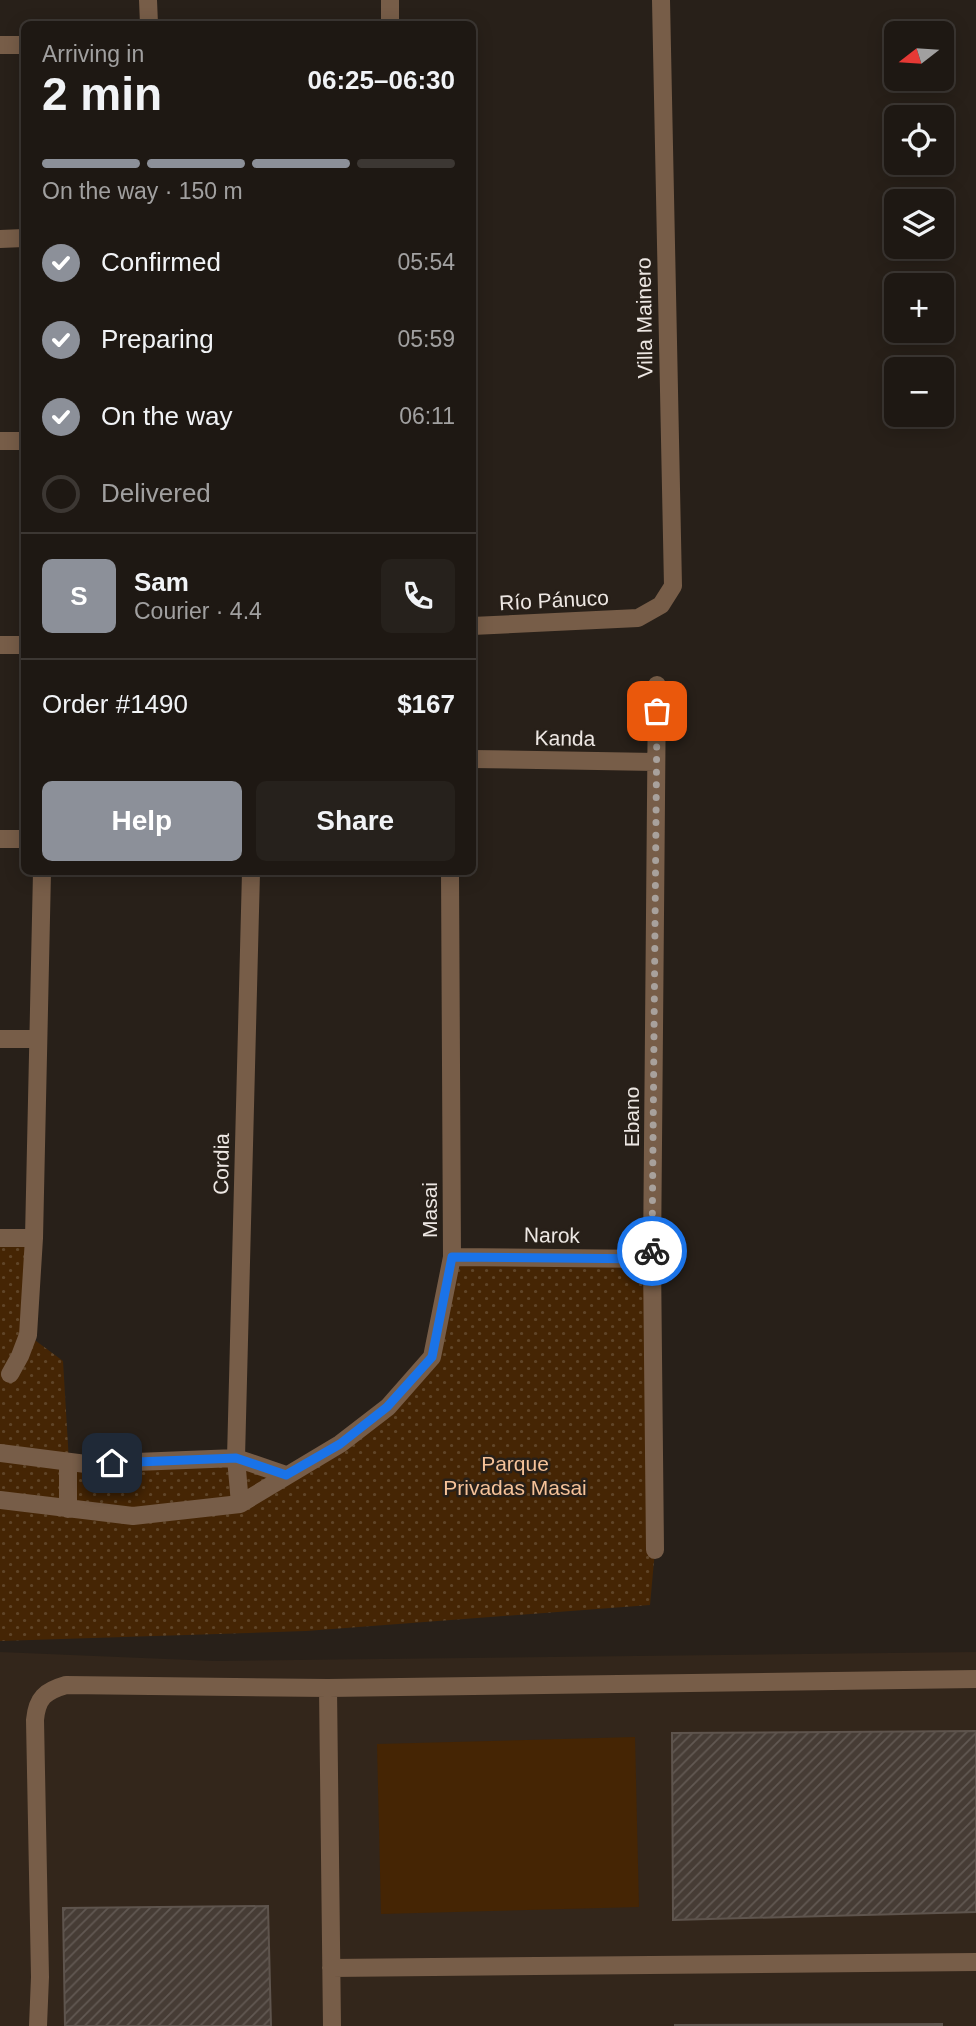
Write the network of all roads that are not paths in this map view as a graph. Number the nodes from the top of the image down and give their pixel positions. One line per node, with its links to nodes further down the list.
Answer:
1 (148, 0): 4 (street)
2 (390, 0): 5 (street)
3 (661, 0): 12 (street, Villa Mainero)
4 (149, 21)
5 (390, 21)
6 (0, 45): 7 (street)
7 (21, 45)
8 (21, 238): 9 (street)
9 (0, 239)
10 (0, 441): 11 (street)
11 (21, 441)
12 (638, 618): 13 (street, Río Pánuco)
13 (476, 626)
14 (0, 645): 15 (street)
15 (21, 645)
16 (657, 685): 18 (street, Ebano)
17 (476, 760): 18 (street, Kanda)
18 (656, 762): 29 (street, Ebano)
19 (0, 839): 20 (street)
20 (21, 839)
21 (42, 875): 25 (street)
22 (251, 875): 32 (street, Cordia)
23 (450, 875): 28 (street, Masai)
24 (0, 1039): 25 (street)
25 (38, 1039): 27 (street)
26 (0, 1238): 27 (street)
27 (34, 1238): 30 (street)
28 (452, 1257): 29 (street, Narok); 34 (street, Masai)
29 (652, 1259): 38 (street, Ebano)
30 (10, 1374)
31 (0, 1453): 33 (street)
32 (236, 1458): 33 (street); 34 (street); 36 (street, Cordia)
33 (68, 1462): 37 (street)
34 (286, 1475): 36 (street, Masai)
35 (0, 1500): 37 (street, Masai)
36 (240, 1504): 37 (street, Masai)
37 (68, 1509)
38 (655, 1550)
39 (976, 1679): 40 (street)
40 (328, 1688): 42 (street); 43 (street)
41 (976, 1962): 42 (street)
42 (331, 1968): 44 (street)
43 (38, 2026)
44 (332, 2026)

